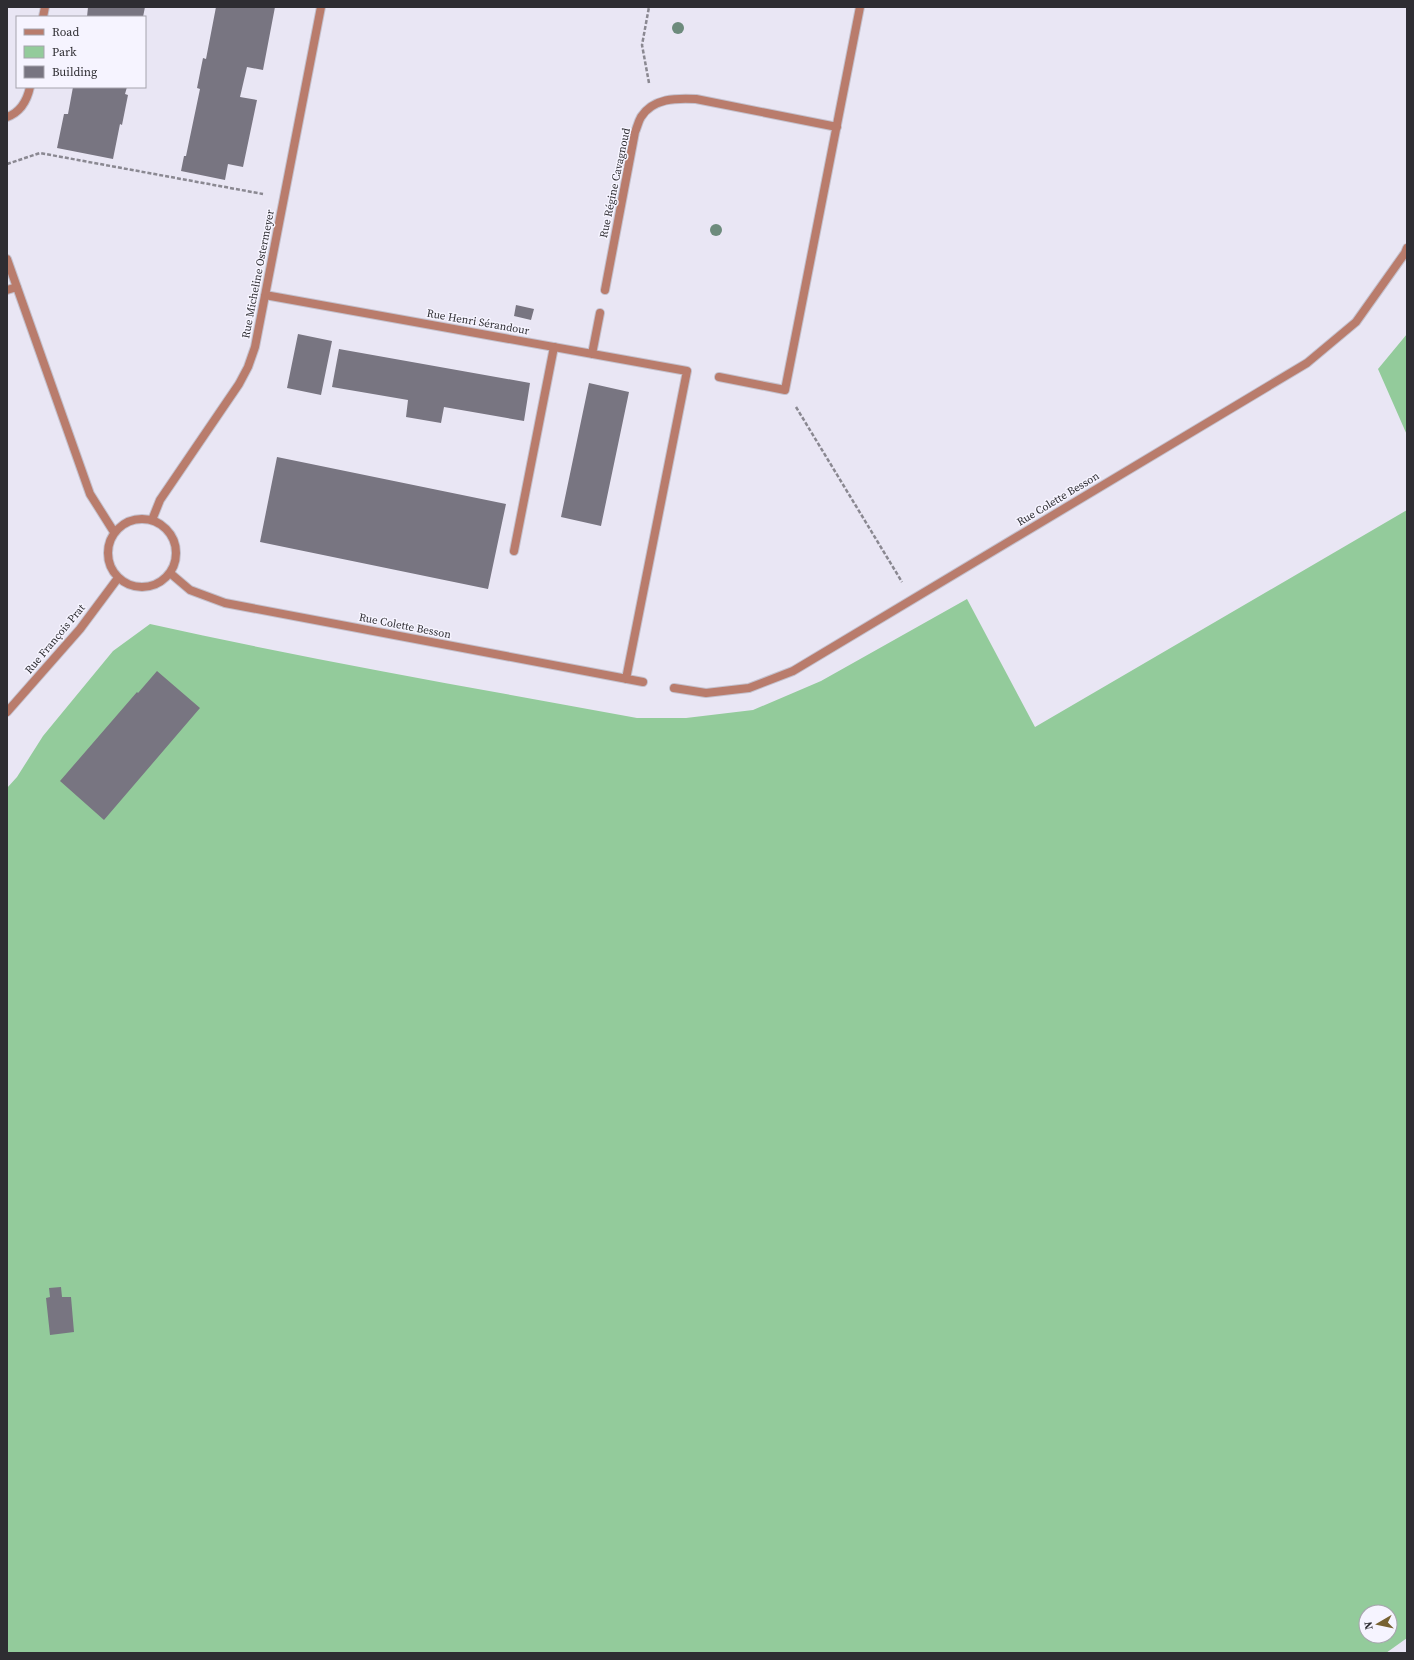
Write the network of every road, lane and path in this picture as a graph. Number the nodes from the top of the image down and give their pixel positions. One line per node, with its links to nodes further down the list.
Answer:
1 (321, 7): 9 (street, Rue Micheline Ostermeyer)
2 (649, 7): 5 (path)
3 (860, 7): 7 (street)
4 (30, 88): 6 (street)
5 (653, 105): 7 (street); 14 (street, Rue Régine Cavagnoud)
6 (7, 117)
7 (837, 127): 20 (street)
8 (7, 164): 9 (path)
9 (284, 198): 15 (street, Rue Micheline Ostermeyer)
10 (1407, 248): 26 (street, Rue Colette Besson)
11 (7, 259): 12 (street)
12 (17, 287): 13 (street); 22 (street)
13 (7, 290)
14 (604, 290)
15 (265, 295): 17 (street, Rue Henri Sérandour); 21 (street, Rue Micheline Ostermeyer)
16 (600, 313): 18 (street)
17 (554, 347): 18 (street, Rue Henri Sérandour); 23 (street)
18 (592, 354): 27 (street, Rue Henri Sérandour)
19 (719, 377): 20 (street)
20 (785, 390): 26 (path)
21 (152, 520): 22 (street); 24 (street)
22 (114, 532): 25 (street)
23 (514, 551)
24 (170, 573): 25 (street); 27 (street, Rue Colette Besson)
25 (118, 578): 30 (street, Rue François Prat)
26 (913, 599): 29 (street, Rue Colette Besson)
27 (626, 679): 28 (street, Rue Colette Besson)
28 (643, 682)
29 (674, 688)
30 (7, 712)

